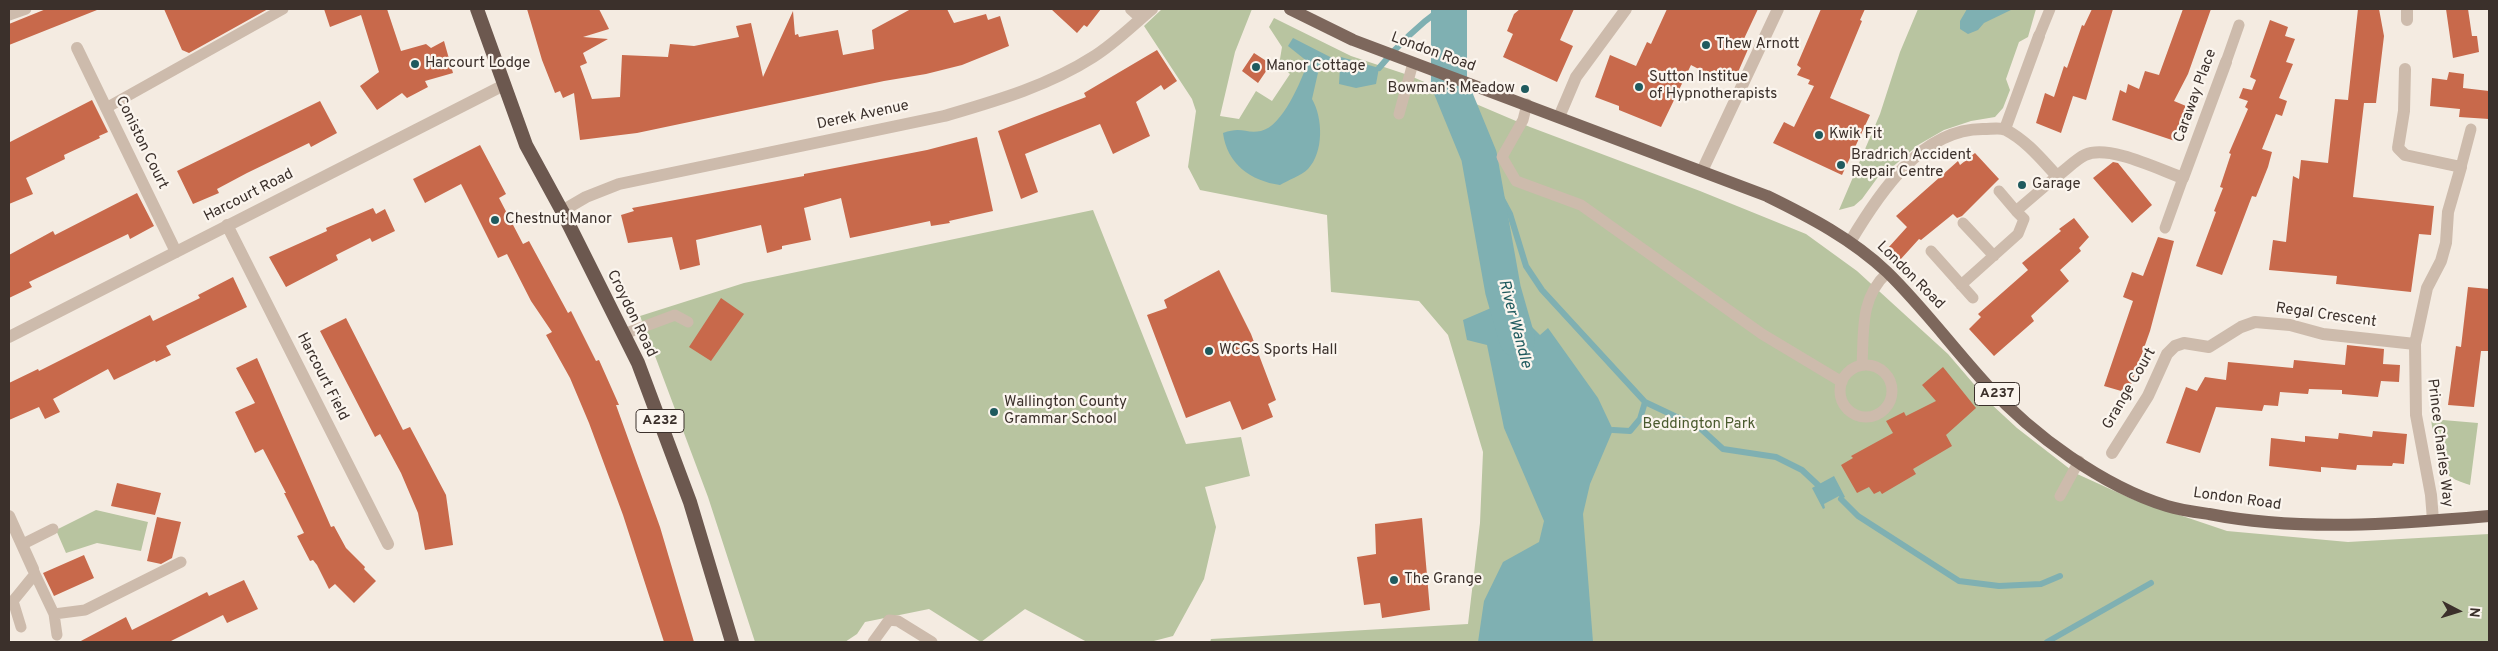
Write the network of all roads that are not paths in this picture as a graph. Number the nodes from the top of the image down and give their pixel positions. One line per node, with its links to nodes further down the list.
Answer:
1 (26, 9): 10 (lane)
2 (283, 9): 20 (lane)
3 (477, 9): 18 (highway, Croydon Road / A232)
4 (1132, 9): 11 (street)
5 (1152, 9): 11 (street, Derek Avenue)
6 (1290, 9): 15 (main road, London Road / A237)
7 (1626, 9): 22 (street)
8 (1778, 9): 26 (street)
9 (2050, 9): 13 (lane)
10 (9, 15)
11 (1142, 18): 30 (street, Derek Avenue)
12 (2239, 26): 16 (lane, Caraway Place)
13 (2039, 36): 23 (street)
14 (76, 48): 20 (street, Coniston Court)
15 (1410, 62): 19 (main road, London Road / A237); 21 (lane)
16 (2226, 62): 28 (street, Caraway Place)
17 (2405, 69): 25 (street)
18 (504, 85): 30 (highway, Croydon Road / A232); 33 (street, Harcourt Road)
19 (1527, 104): 22 (main road, London Road / A237); 48 (lane)
20 (106, 108): 37 (street, Coniston Court)
21 (1399, 114)
22 (1559, 117): 26 (main road, London Road / A237)
23 (2005, 129): 27 (street); 35 (street)
24 (2471, 129): 25 (lane, Prince Charles Way)
25 (2461, 167): 45 (street, Prince Charles Way)
26 (1702, 171): 35 (main road, London Road / A237)
27 (2057, 176): 28 (street); 31 (lane)
28 (2183, 178): 34 (lane, Caraway Place)
29 (2000, 191): 31 (lane)
30 (562, 211): 43 (highway, Croydon Road / A232)
31 (2016, 211): 38 (lane)
32 (1963, 223): 38 (lane)
33 (226, 225): 37 (street, Harcourt Road); 57 (street, Harcourt Field)
34 (2165, 228)
35 (1850, 242): 39 (main road, London Road / A237)
36 (1931, 251): 40 (lane)
37 (176, 252): 44 (street, Harcourt Road)
38 (1994, 256): 40 (lane)
39 (1887, 272): 47 (lane); 50 (main road, London Road / A237)
40 (1960, 285): 41 (lane)
41 (1973, 298)
42 (688, 322): 43 (lane)
43 (624, 334): 63 (highway, Croydon Road / A232)
44 (9, 337)
45 (2415, 344): 46 (street, Regal Crescent); 54 (street, Prince Charles Way)
46 (2210, 347): 49 (street, Grange Court)
47 (1862, 365): 48 (lane); 48 (lane)
48 (1842, 382)
49 (2112, 453)
50 (2079, 461): 51 (lane); 54 (main road, London Road / A237)
51 (2060, 496)
52 (9, 516): 56 (street)
53 (2489, 516): 54 (main road, London Road / A237)
54 (2433, 520)
55 (53, 529): 56 (lane)
56 (23, 544): 59 (street)
57 (388, 544)
58 (181, 562): 60 (lane)
59 (34, 571): 60 (lane); 61 (lane)
60 (54, 614): 62 (lane)
61 (21, 626)
62 (57, 635)
63 (732, 642)
64 (873, 642): 65 (lane)
65 (932, 642)

